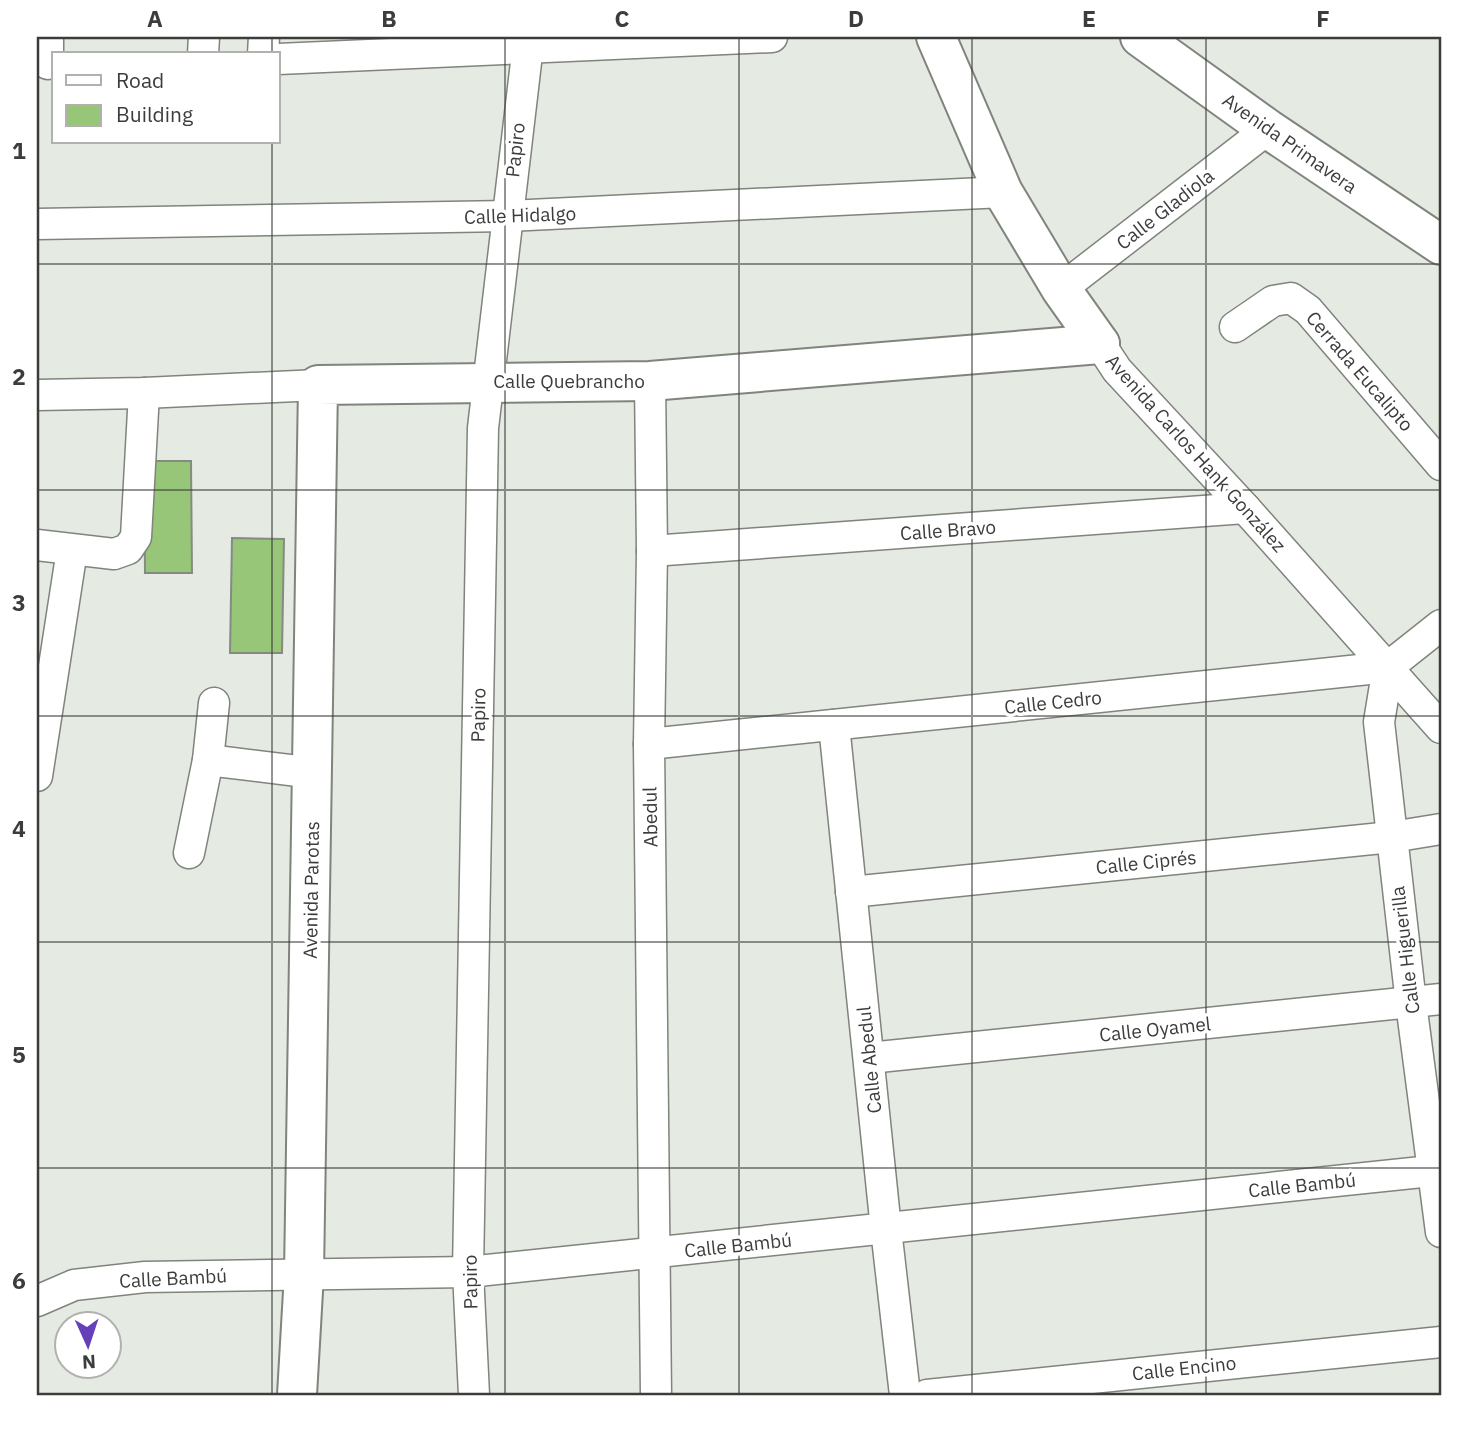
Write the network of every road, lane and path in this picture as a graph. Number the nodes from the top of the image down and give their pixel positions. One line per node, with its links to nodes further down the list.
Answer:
1 (772, 37): 4 (street)
2 (936, 37): 7 (street, Avenida Carlos Hank González)
3 (1140, 37): 6 (street, Avenida Primavera)
4 (527, 42): 5 (street); 8 (street, Papiro)
5 (280, 59)
6 (1268, 130): 10 (street, Avenida Primavera); 11 (street, Calle Gladiola)
7 (1003, 192): 8 (street, Calle Hidalgo); 11 (street, Avenida Carlos Hank González)
8 (508, 216): 9 (street, Calle Hidalgo); 15 (street, Papiro)
9 (37, 224)
10 (1441, 245)
11 (1061, 289): 13 (street, Avenida Carlos Hank González)
12 (1235, 327): 19 (street, Cerrada Eucalipto)
13 (1100, 344): 14 (street, Calle Quebrancho); 20 (street, Avenida Carlos Hank González)
14 (650, 381): 15 (street, Calle Quebrancho); 23 (street, Abedul)
15 (489, 382): 16 (street, Calle Quebrancho); 44 (street, Papiro)
16 (318, 385): 17 (street, Calle Quebrancho); 31 (street, Avenida Parotas)
17 (144, 393): 18 (street, Calle Quebrancho); 22 (street)
18 (37, 395)
19 (1441, 465)
20 (1245, 508): 23 (street, Calle Bravo); 25 (street, Avenida Carlos Hank González)
21 (37, 545): 22 (street)
22 (72, 550): 32 (street)
23 (652, 551): 29 (street, Abedul)
24 (1441, 625): 25 (street)
25 (1388, 667): 27 (street, Calle Cedro); 28 (street, Avenida Carlos Hank González); 34 (street, Calle Higuerilla)
26 (214, 703): 30 (street)
27 (834, 725): 29 (street, Calle Cedro); 36 (street, Calle Abedul)
28 (1441, 728)
29 (649, 744): 43 (street, Abedul)
30 (208, 760): 31 (street); 35 (street)
31 (314, 773): 45 (street, Avenida Parotas)
32 (37, 776)
33 (1441, 829): 34 (street, Calle Ciprés)
34 (1392, 837): 36 (street, Calle Ciprés); 38 (street, Calle Higuerilla)
35 (189, 853)
36 (851, 892): 39 (street, Calle Abedul)
37 (1441, 999): 38 (street, Calle Oyamel)
38 (1411, 1003): 39 (street, Calle Oyamel); 40 (street, Calle Higuerilla)
39 (869, 1058): 41 (street, Calle Abedul)
40 (1438, 1170): 41 (street, Calle Bambú); 42 (street, Calle Higuerilla)
41 (886, 1229): 43 (street, Calle Bambú); 51 (street, Calle Abedul)
42 (1441, 1232)
43 (655, 1253): 44 (street, Calle Bambú); 50 (street, Abedul)
44 (468, 1272): 45 (street, Calle Bambú); 49 (street, Papiro)
45 (304, 1274): 46 (street, Calle Bambú); 48 (street, Avenida Parotas)
46 (37, 1301)
47 (1441, 1342): 52 (street, Calle Encino)
48 (297, 1395)
49 (474, 1395)
50 (656, 1395)
51 (905, 1395)
52 (927, 1395)

